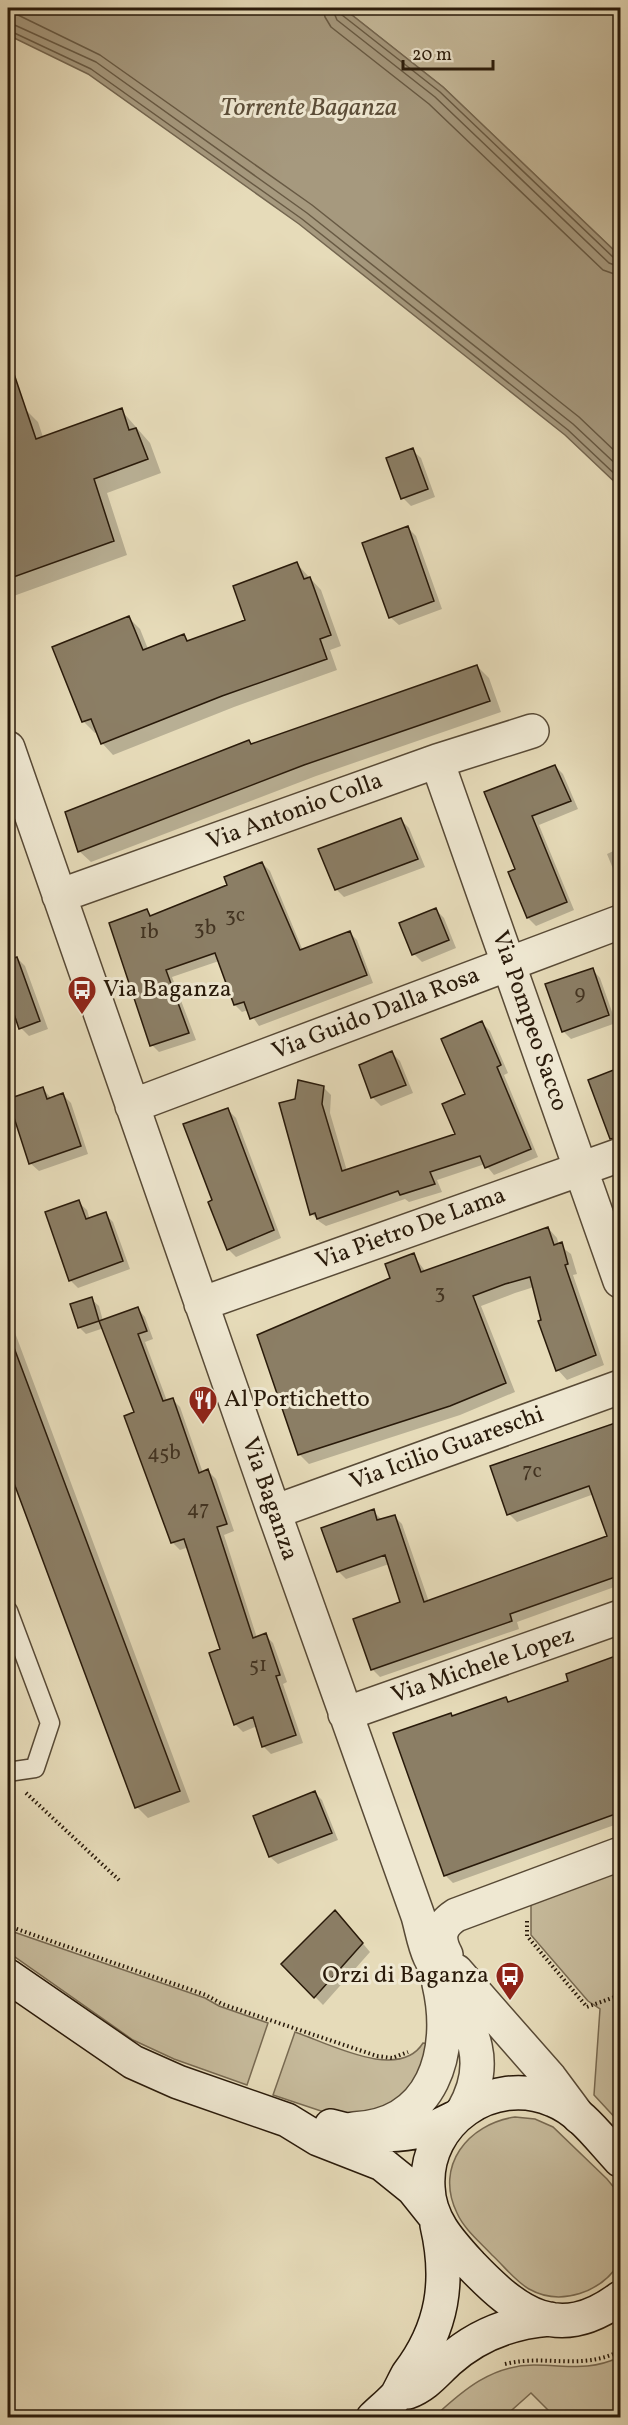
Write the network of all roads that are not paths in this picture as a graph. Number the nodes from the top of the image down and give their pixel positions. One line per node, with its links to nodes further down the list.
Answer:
1 (531, 730): 3 (street, Via Antonio Colla)
2 (8, 748): 4 (street, Via Baganza)
3 (437, 761): 4 (street, Via Antonio Colla); 6 (street, Via Pompeo Sacco)
4 (59, 896): 7 (street, Via Baganza)
5 (621, 922): 6 (street, Via Guido Dalla Rosa)
6 (509, 965): 7 (street, Via Guido Dalla Rosa); 9 (street, Via Pompeo Sacco)
7 (132, 1106): 11 (street, Via Baganza)
8 (621, 1155): 9 (street, Via Pietro De Lama)
9 (581, 1169): 10 (street, Via Pompeo Sacco); 11 (street, Via Pietro De Lama)
10 (621, 1281)
11 (201, 1304): 13 (street, Via Baganza)
12 (621, 1387): 13 (street, Via Icilio Guareschi)
13 (274, 1512): 16 (street, Via Baganza)
14 (8, 1611): 17 (lane)
15 (621, 1617): 16 (street, Via Michele Lopez)
16 (345, 1714): 19 (street, Via Baganza)
17 (8, 1772)
18 (621, 1854): 20 (street)
19 (416, 1910): 20 (street); 21 (street, Via Baganza)
20 (452, 1918): 21 (street)
21 (439, 1959): 23 (street, Via Baganza); 24 (street, Via Baganza); 26 (street)
22 (8, 1976): 25 (street)
23 (458, 2115): 24 (street, Via Baganza); 26 (street); 28 (street, Via Baganza)
24 (579, 2117): 27 (street, Via Baganza)
25 (287, 2120): 26 (street); 28 (street)
26 (342, 2129)
27 (621, 2160)
28 (434, 2217): 30 (street, Via Baganza); 31 (street)
29 (621, 2298): 30 (street, Via Baganza)
30 (553, 2319): 31 (street)
31 (381, 2410)

